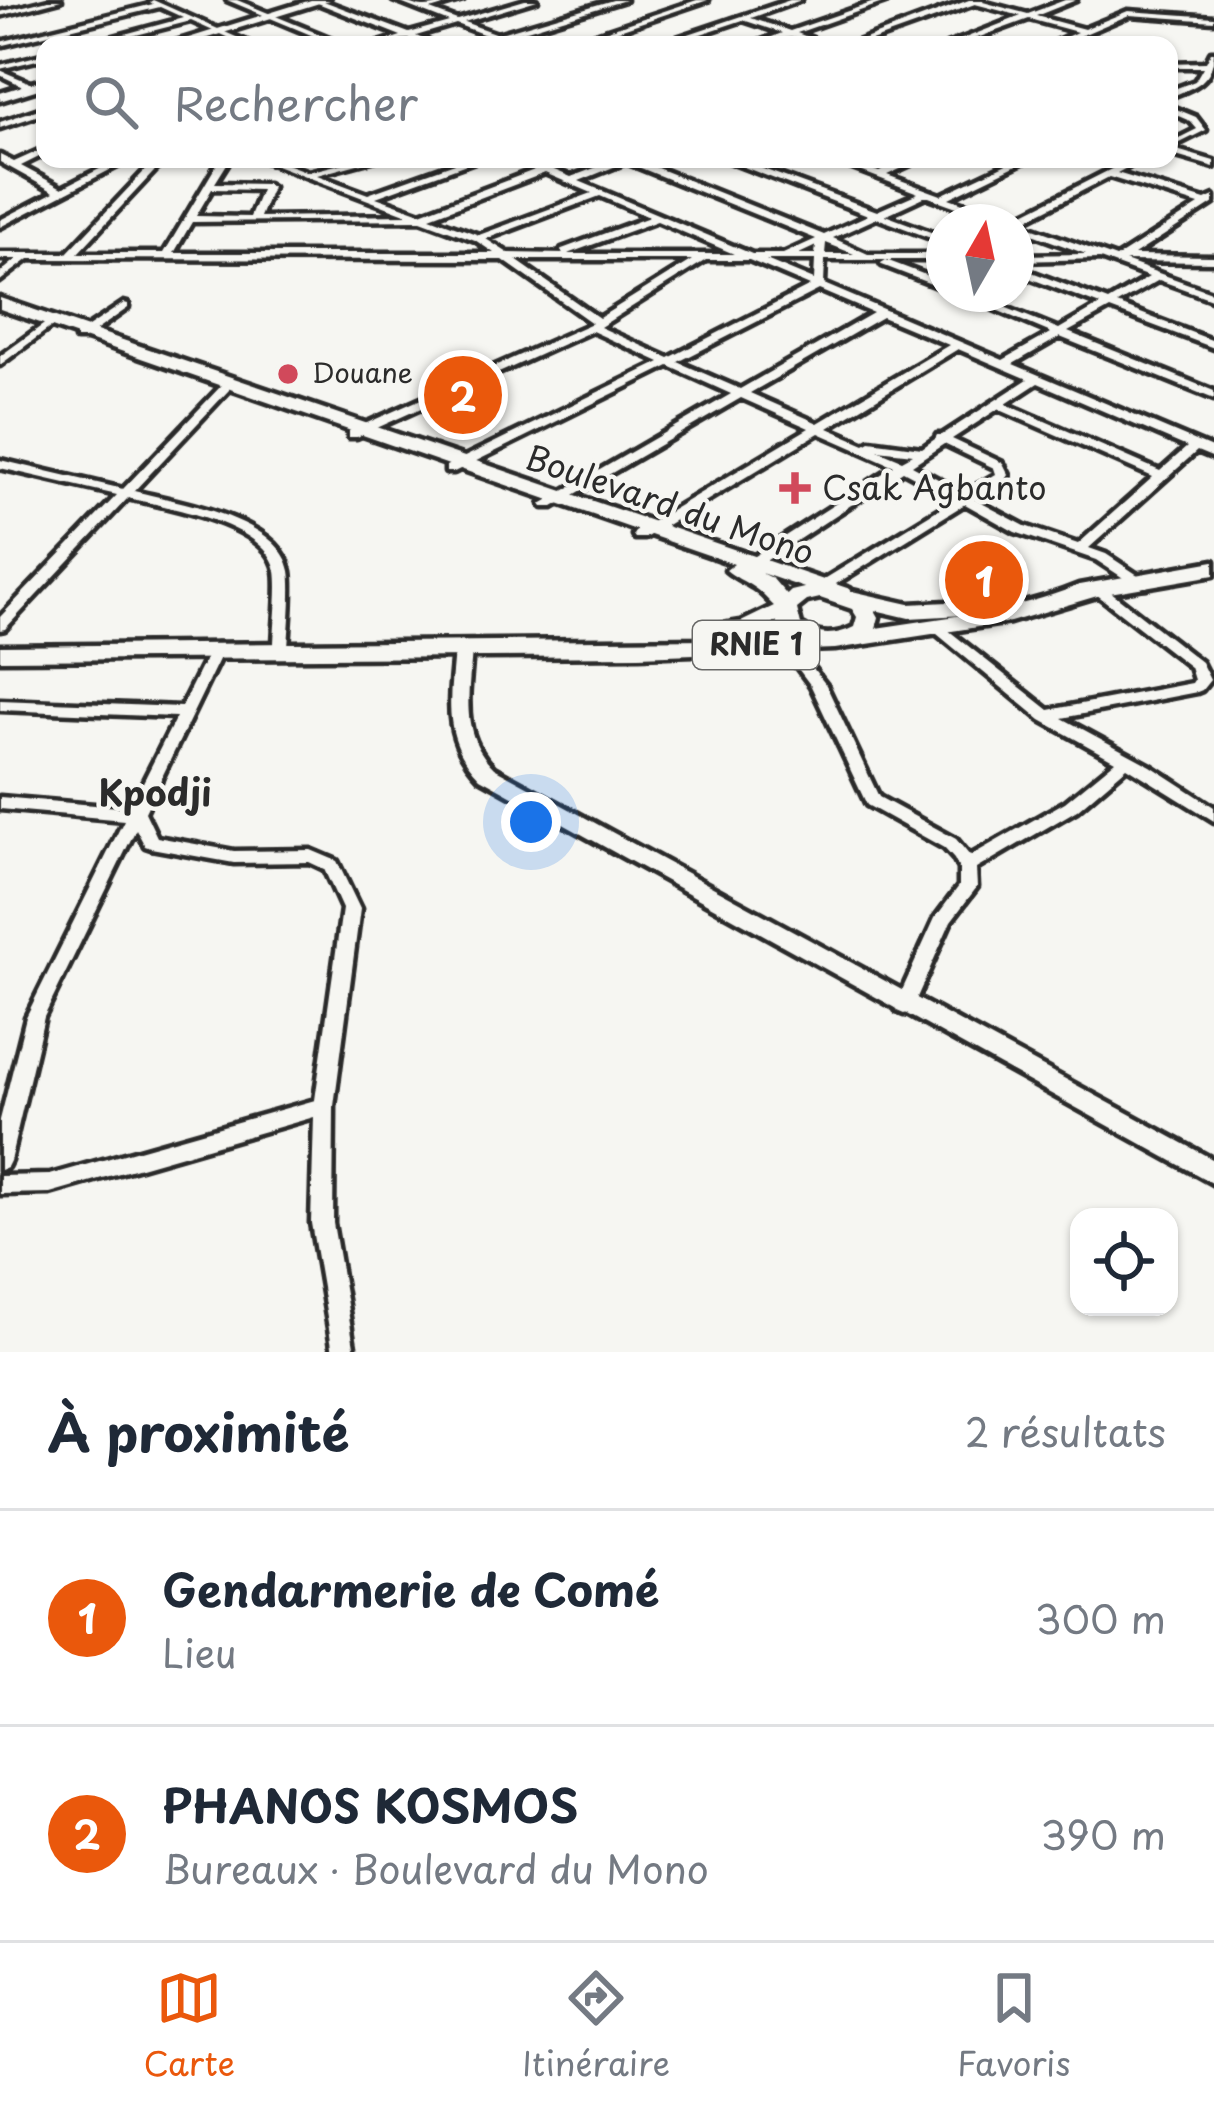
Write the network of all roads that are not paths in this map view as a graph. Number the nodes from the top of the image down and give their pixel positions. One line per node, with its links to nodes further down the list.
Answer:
1 (58, 0): 19 (street)
2 (149, 0): 16 (street)
3 (231, 0): 21 (street)
4 (318, 0): 21 (main road); 35 (street)
5 (397, 0): 17 (street)
6 (459, 0): 17 (street)
7 (533, 0): 26 (street)
8 (621, 0): 37 (street)
9 (704, 0): 38 (street)
10 (764, 0): 20 (street)
11 (887, 0): 30 (street)
12 (1072, 0): 22 (street)
13 (789, 1): 20 (street)
14 (975, 1): 22 (street); 42 (street)
15 (1154, 2): 18 (street)
16 (160, 5): 24 (street); 45 (street)
17 (422, 10): 26 (street)
18 (1139, 11): 25 (street); 29 (street)
19 (0, 14)
20 (753, 14): 23 (street)
21 (270, 16): 28 (main road); 34 (street)
22 (1029, 16): 29 (street); 43 (street)
23 (741, 17): 30 (street); 39 (street)
24 (192, 19): 28 (street); 31 (street)
25 (1211, 19): 27 (street)
26 (456, 22): 35 (street); 36 (street)
27 (1214, 29)
28 (220, 31): 32 (main road); 33 (street)
29 (1084, 31): 44 (street)
30 (792, 33): 40 (street); 41 (street)
31 (124, 36)
32 (203, 36)
33 (231, 36)
34 (320, 36)
35 (408, 36)
36 (492, 36)
37 (498, 36)
38 (594, 36)
39 (685, 36)
40 (783, 36)
41 (800, 36)
42 (878, 36)
43 (975, 36)
44 (1073, 36)
45 (0, 44)
46 (36, 59): 49 (street)
47 (1213, 59): 48 (street); 52 (street)
48 (1178, 63)
49 (0, 70): 50 (street)
50 (36, 84)
51 (36, 86): 53 (main road)
52 (1178, 91)
53 (0, 97)
54 (36, 113): 56 (street)
55 (1178, 113): 57 (street)
56 (0, 125)
57 (1178, 143)
58 (1178, 151): 61 (street)
59 (36, 154): 60 (street)
60 (6, 163): 82 (street)
61 (1214, 164)
62 (109, 168): 82 (street)
63 (153, 168): 103 (street)
64 (219, 168): 81 (street)
65 (287, 168): 79 (street)
66 (337, 168): 79 (street)
67 (449, 168): 85 (street)
68 (540, 168): 76 (street)
69 (603, 168): 80 (street)
70 (648, 168): 99 (street)
71 (751, 168): 90 (street)
72 (860, 168): 78 (street)
73 (896, 168): 78 (street)
74 (1005, 168): 86 (street)
75 (1120, 168): 77 (street)
76 (544, 170): 80 (street); 91 (street)
77 (1108, 174): 87 (street); 89 (street)
78 (880, 175): 84 (street)
79 (306, 176): 85 (street)
80 (570, 181): 83 (street)
81 (208, 186): 93 (street); 94 (street)
82 (62, 192): 95 (street)
83 (600, 193): 92 (street); 98 (street)
84 (926, 193): 86 (street); 90 (street)
85 (367, 197): 91 (street)
86 (941, 198): 88 (street)
87 (1211, 202): 110 (street)
88 (958, 204)
89 (1034, 212)
90 (874, 215): 97 (street); 99 (street)
91 (417, 218): 94 (street); 98 (street)
92 (659, 218): 105 (street); 111 (street)
93 (191, 219): 94 (street); 104 (street)
94 (254, 220)
95 (2, 221)
96 (1034, 231): 106 (street)
97 (926, 234)
98 (479, 238): 100 (street)
99 (821, 238): 112 (street); 113 (street); 115 (street)
100 (507, 255): 104 (street); 105 (street); 128 (street)
101 (0, 256): 102 (street)
102 (27, 256): 103 (street); 118 (street)
103 (70, 256): 104 (street)
104 (167, 256)
105 (553, 256): 107 (street)
106 (1107, 257): 109 (street); 110 (street); 117 (street)
107 (702, 258): 111 (street); 128 (street)
108 (926, 258): 113 (street)
109 (1034, 258)
110 (1122, 258): 114 (street)
111 (750, 259): 112 (street); 120 (street)
112 (780, 259): 115 (street)
113 (875, 259): 115 (street); 119 (street)
114 (1214, 259)
115 (818, 260): 120 (street)
116 (1034, 276): 123 (street)
117 (1159, 276): 121 (street); 123 (street)
118 (0, 278)
119 (926, 279)
120 (819, 286): 125 (street); 134 (street)
121 (1214, 297)
122 (0, 305): 127 (main road, Boulevard du Mono); 130 (main road, Boulevard du Mono)
123 (1108, 305): 129 (street); 131 (street)
124 (124, 306): 130 (street)
125 (883, 312): 132 (street); 138 (street)
126 (1008, 312): 129 (street)
127 (47, 325): 130 (main road, Boulevard du Mono); 133 (street)
128 (595, 325): 134 (street); 142 (street)
129 (1055, 331): 135 (street); 139 (street)
130 (83, 335): 137 (main road, Boulevard du Mono); 142 (main road, Boulevard du Mono)
131 (1214, 344)
132 (957, 345): 135 (street); 141 (street)
133 (0, 362)
134 (669, 362): 138 (street); 150 (street)
135 (1003, 364): 136 (street)
136 (1036, 379): 140 (street); 145 (street)
137 (225, 388): 142 (main road, Boulevard du Mono); 152 (street)
138 (741, 394): 141 (street); 154 (street)
139 (1214, 395)
140 (996, 404): 143 (street); 151 (street)
141 (818, 428): 144 (street); 155 (street)
142 (358, 432): 150 (main road, Boulevard du Mono)
143 (941, 438): 146 (street); 153 (street)
144 (852, 442): 146 (street); 149 (street)
145 (1195, 446): 147 (street); 151 (street)
146 (921, 452): 149 (street)
147 (1214, 454)
148 (0, 464): 152 (street)
149 (902, 465): 153 (street); 157 (street)
150 (456, 466): 154 (main road, Boulevard du Mono)
151 (1162, 476): 156 (street)
152 (123, 496): 164 (street); 168 (street)
153 (968, 500): 156 (street); 160 (street)
154 (553, 501): 155 (main road, Boulevard du Mono)
155 (646, 532): 157 (main road, Boulevard du Mono); 163 (main road, Boulevard du Mono)
156 (1082, 548): 159 (street)
157 (753, 563): 160 (main road, Boulevard du Mono)
158 (1214, 568): 159 (main road, RNIE 1)
159 (1142, 584): 161 (main road, RNIE 1)
160 (818, 589): 162 (main road, Boulevard du Mono)
161 (1098, 591): 162 (main road, RNIE 1); 165 (main road, RNIE 1); 175 (street)
162 (848, 597): 163 (main road); 166 (main road)
163 (785, 609): 166 (main road, Boulevard du Mono); 169 (main road, RNIE 1)
164 (0, 626)
165 (938, 628): 166 (main road, RNIE 1); 175 (street)
166 (836, 642): 167 (main road, RNIE 1)
167 (786, 644): 171 (main road, RNIE 1); 180 (street)
168 (281, 648): 169 (main road, RNIE 1); 170 (main road, RNIE 1)
169 (412, 648): 171 (main road, RNIE 1)
170 (217, 649): 172 (main road, RNIE 1); 174 (street)
171 (463, 650): 181 (street)
172 (0, 653)
173 (0, 705): 174 (street)
174 (183, 712): 178 (street)
175 (1046, 716): 176 (street)
176 (1126, 760): 179 (street); 180 (street)
177 (0, 803): 178 (street)
178 (138, 815): 182 (street); 183 (street)
179 (1214, 815)
180 (967, 866): 181 (street)
181 (904, 1006): 184 (street)
182 (324, 1106): 185 (street); 186 (street)
183 (0, 1161)
184 (1214, 1173)
185 (0, 1185)
186 (344, 1352)

